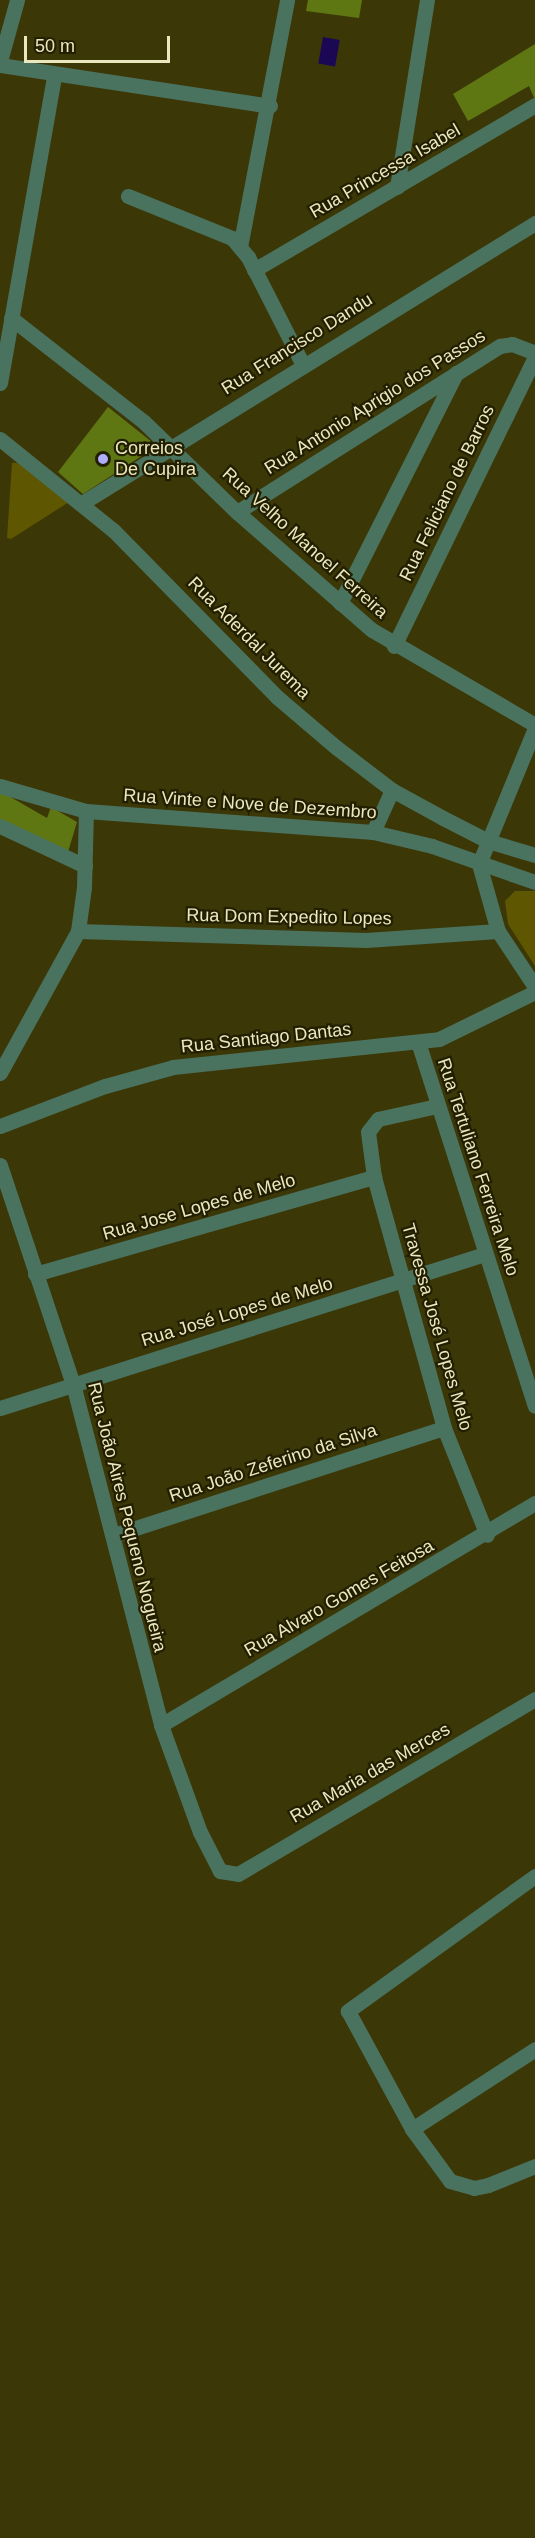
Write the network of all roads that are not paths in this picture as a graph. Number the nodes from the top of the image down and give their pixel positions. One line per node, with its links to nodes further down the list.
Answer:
1 (17, 0): 4 (street)
2 (287, 0): 8 (street)
3 (427, 0): 9 (street)
4 (5, 23): 5 (street)
5 (0, 63): 6 (street)
6 (54, 76): 8 (street); 14 (street)
7 (535, 105): 9 (street, Rua Princessa Isabel)
8 (270, 106): 12 (street)
9 (397, 187): 13 (street, Rua Princessa Isabel)
10 (128, 195): 12 (street)
11 (535, 223): 16 (street, Rua Francisco Dandu)
12 (240, 247): 13 (street)
13 (254, 270): 16 (street)
14 (11, 318): 18 (street); 20 (street, Rua Velho Manoel Ferreira)
15 (535, 355): 17 (street, Rua Antonio Aprigio dos Passos); 24 (street, Rua Feliciano de Barros)
16 (302, 363): 20 (street, Rua Francisco Dandu)
17 (456, 373): 22 (street, Rua Antonio Aprigio dos Passos); 23 (street)
18 (0, 383)
19 (0, 439): 21 (street, Rua Aderdal Jurema)
20 (172, 446): 21 (street, Rua Francisco Dandu); 22 (street, Rua Velho Manoel Ferreira)
21 (82, 503): 27 (street, Rua Aderdal Jurema)
22 (237, 512): 23 (street, Rua Velho Manoel Ferreira)
23 (340, 603): 24 (street, Rua Velho Manoel Ferreira)
24 (394, 646): 25 (street, Rua Velho Manoel Ferreira)
25 (535, 726): 31 (street)
26 (0, 786): 28 (street, Rua Vinte e Nove de Dezembro)
27 (392, 790): 30 (street); 31 (street, Rua Aderdal Jurema)
28 (86, 811): 30 (street, Rua Vinte e Nove de Dezembro); 34 (street)
29 (0, 826): 34 (street)
30 (373, 832): 33 (street, Rua Vinte e Nove de Dezembro)
31 (488, 841): 32 (street, Rua Aderdal Jurema); 33 (street)
32 (535, 855)
33 (479, 864): 35 (street, Rua Vinte e Nove de Dezembro); 36 (street)
34 (85, 866): 37 (street)
35 (535, 882)
36 (498, 930): 37 (street, Rua Dom Expedito Lopes); 38 (street)
37 (78, 931): 41 (street)
38 (535, 987)
39 (535, 992): 40 (street, Rua Santiago Dantas)
40 (418, 1042): 42 (street, Rua Tertuliano Ferreira Melo); 43 (street, Rua Santiago Dantas)
41 (0, 1073)
42 (437, 1106): 45 (street, Travessa José Lopes Melo); 46 (street, Rua Tertuliano Ferreira Melo)
43 (0, 1126)
44 (0, 1165): 47 (street, Rua João Aires Pequeno Nogueira)
45 (374, 1177): 47 (street, Rua Jose Lopes de Melo); 48 (street, Travessa José Lopes Melo)
46 (485, 1254): 48 (street, Rua José Lopes de Melo); 50 (street, Rua Tertuliano Ferreira Melo)
47 (35, 1274): 49 (street, Rua João Aires Pequeno Nogueira)
48 (403, 1281): 49 (street, Rua José Lopes de Melo); 52 (street, Travessa José Lopes Melo)
49 (73, 1384): 51 (street, Rua José Lopes de Melo); 54 (street, Rua João Aires Pequeno Nogueira)
50 (534, 1402)
51 (0, 1408)
52 (444, 1428): 54 (street, Rua João Zeferino da Silva); 55 (street, Travessa José Lopes Melo)
53 (535, 1503): 55 (street, Rua Alvaro Gomes Feitosa)
54 (114, 1535): 57 (street, Rua João Aires Pequeno Nogueira)
55 (487, 1535): 57 (street, Rua Alvaro Gomes Feitosa)
56 (535, 1699): 58 (street, Rua Maria das Merces)
57 (161, 1725): 58 (street, Rua João Aires Pequeno Nogueira)
58 (224, 1875)
59 (535, 1876): 61 (street)
60 (535, 2049): 61 (street)
61 (412, 2129): 62 (street)
62 (531, 2172)

